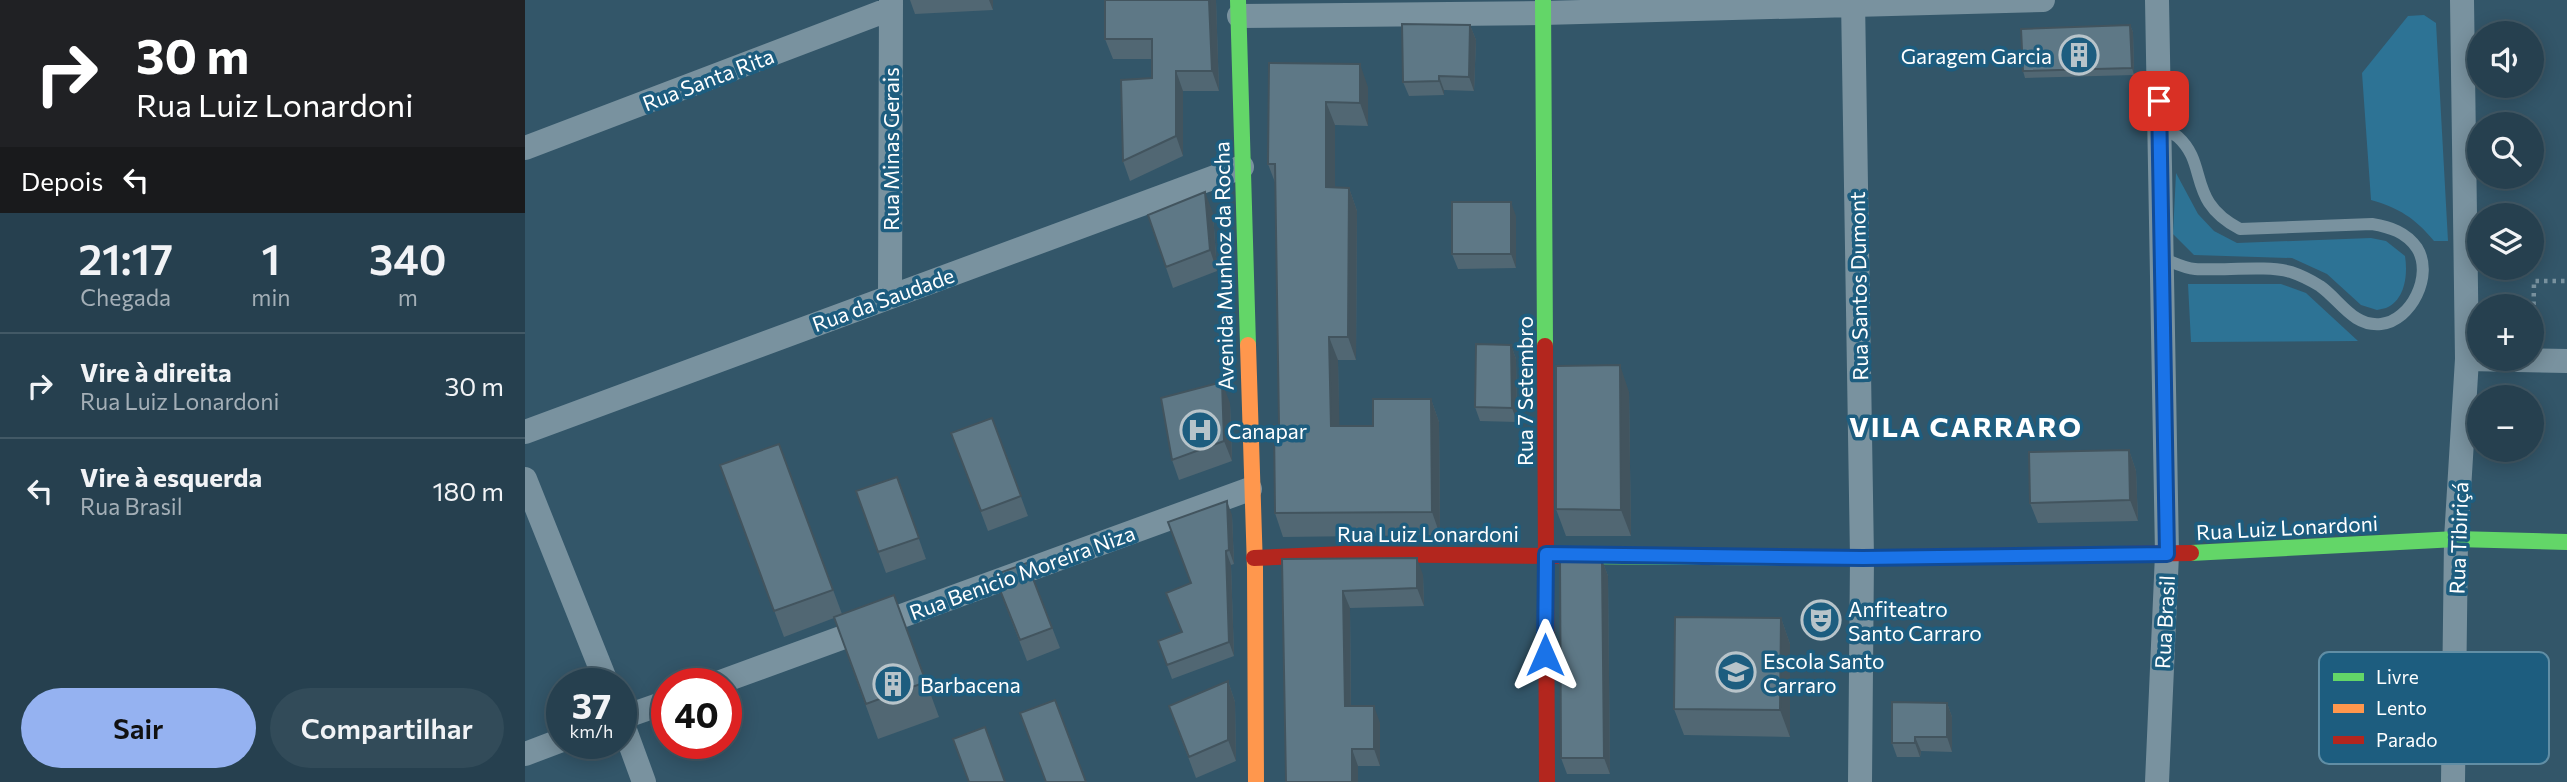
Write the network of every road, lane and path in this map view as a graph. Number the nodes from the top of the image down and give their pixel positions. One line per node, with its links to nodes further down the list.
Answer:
1 (2043, 0): 4 (street)
2 (2157, 0): 8 (street, Rua Brasil)
3 (2462, 0): 15 (street, Rua Tibiriçá)
4 (1853, 3): 6 (street); 26 (street, Rua Santos Dumont)
5 (891, 4): 9 (street, Rua Santa Rita); 14 (street, Rua Minas Gerais)
6 (1543, 6): 7 (street); 23 (street, Rua 7 Setembro)
7 (1238, 8): 10 (street, Avenida Munhoz da Rocha)
8 (2159, 126): 11 (street, Rua Brasil); 11 (lane)
9 (525, 148)
10 (1242, 167): 14 (street, Rua da Saudade); 20 (street, Avenida Munhoz da Rocha)
11 (2159, 257): 24 (street, Rua Brasil)
12 (2567, 281): 13 (path)
13 (2534, 294)
14 (890, 297): 18 (street, Rua da Saudade)
15 (2467, 359): 21 (street, Rua Tibiriçá)
16 (2544, 360): 17 (street)
17 (2567, 361)
18 (525, 432)
19 (525, 479): 28 (street)
20 (1250, 489): 25 (street, Avenida Munhoz da Rocha); 29 (street, Rua Benicio Moreira Niza)
21 (2456, 539): 22 (street, Rua Luiz Lonardoni); 24 (street, Rua Luiz Lonardoni); 27 (street, Rua Tibiriçá)
22 (2567, 542)
23 (1546, 554): 25 (street, Rua Luiz Lonardoni); 26 (street, Rua Luiz Lonardoni); 36 (street, Rua 7 Setembro)
24 (2167, 554): 26 (street, Rua Luiz Lonardoni); 38 (street, Rua Brasil)
25 (1254, 558): 34 (street, Avenida Munhoz da Rocha)
26 (1863, 558): 37 (street, Rua Santos Dumont)
27 (2455, 652)
28 (601, 668)
29 (742, 674)
30 (546, 746): 31 (street)
31 (525, 754)
32 (636, 759): 35 (street)
33 (2453, 764): 39 (street, Rua Tibiriçá)
34 (1250, 779)
35 (644, 782)
36 (1548, 782)
37 (1860, 782)
38 (2157, 782)
39 (2453, 782)

